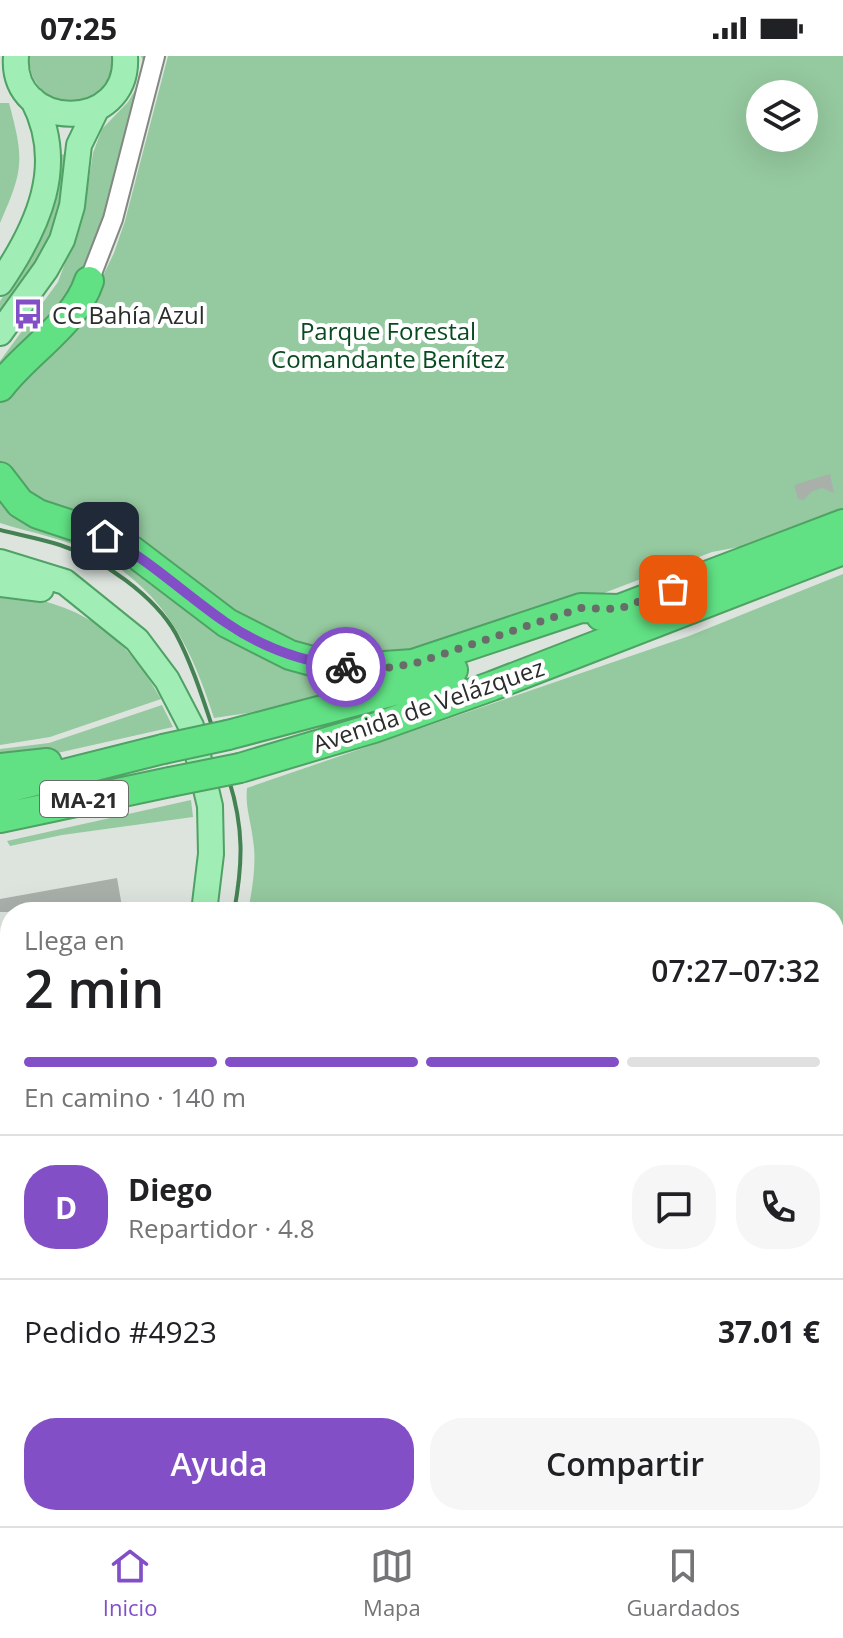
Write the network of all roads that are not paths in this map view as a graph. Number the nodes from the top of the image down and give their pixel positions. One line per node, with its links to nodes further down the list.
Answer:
1 (9, 56): 5 (main road)
2 (16, 56): 7 (main road)
3 (125, 56): 8 (main road)
4 (155, 56): 9 (street)
5 (0, 63)
6 (0, 88): 7 (main road)
7 (29, 95): 8 (main road); 10 (main road)
8 (97, 108): 11 (main road)
9 (89, 281): 12 (highway)
10 (0, 283)
11 (0, 333)
12 (0, 387)
13 (0, 477): 19 (highway)
14 (843, 524): 19 (highway, Avenida de Velázquez / MA-21)
15 (843, 550): 21 (highway, Avenida de Velázquez / MA-21)
16 (0, 562): 20 (main road)
17 (843, 565): 21 (highway)
18 (0, 584): 20 (main road)
19 (619, 609): 22 (highway, Avenida de Velázquez / MA-21, bridge)
20 (105, 613): 28 (main road)
21 (658, 621): 24 (highway, Avenida de Velázquez / MA-21, bridge)
22 (111, 761): 23 (highway); 25 (highway, Avenida de Velázquez / MA-21)
23 (0, 768)
24 (164, 783): 26 (highway, Avenida de Velázquez / MA-21); 27 (highway)
25 (0, 790)
26 (0, 818)
27 (0, 835)
28 (205, 902)

